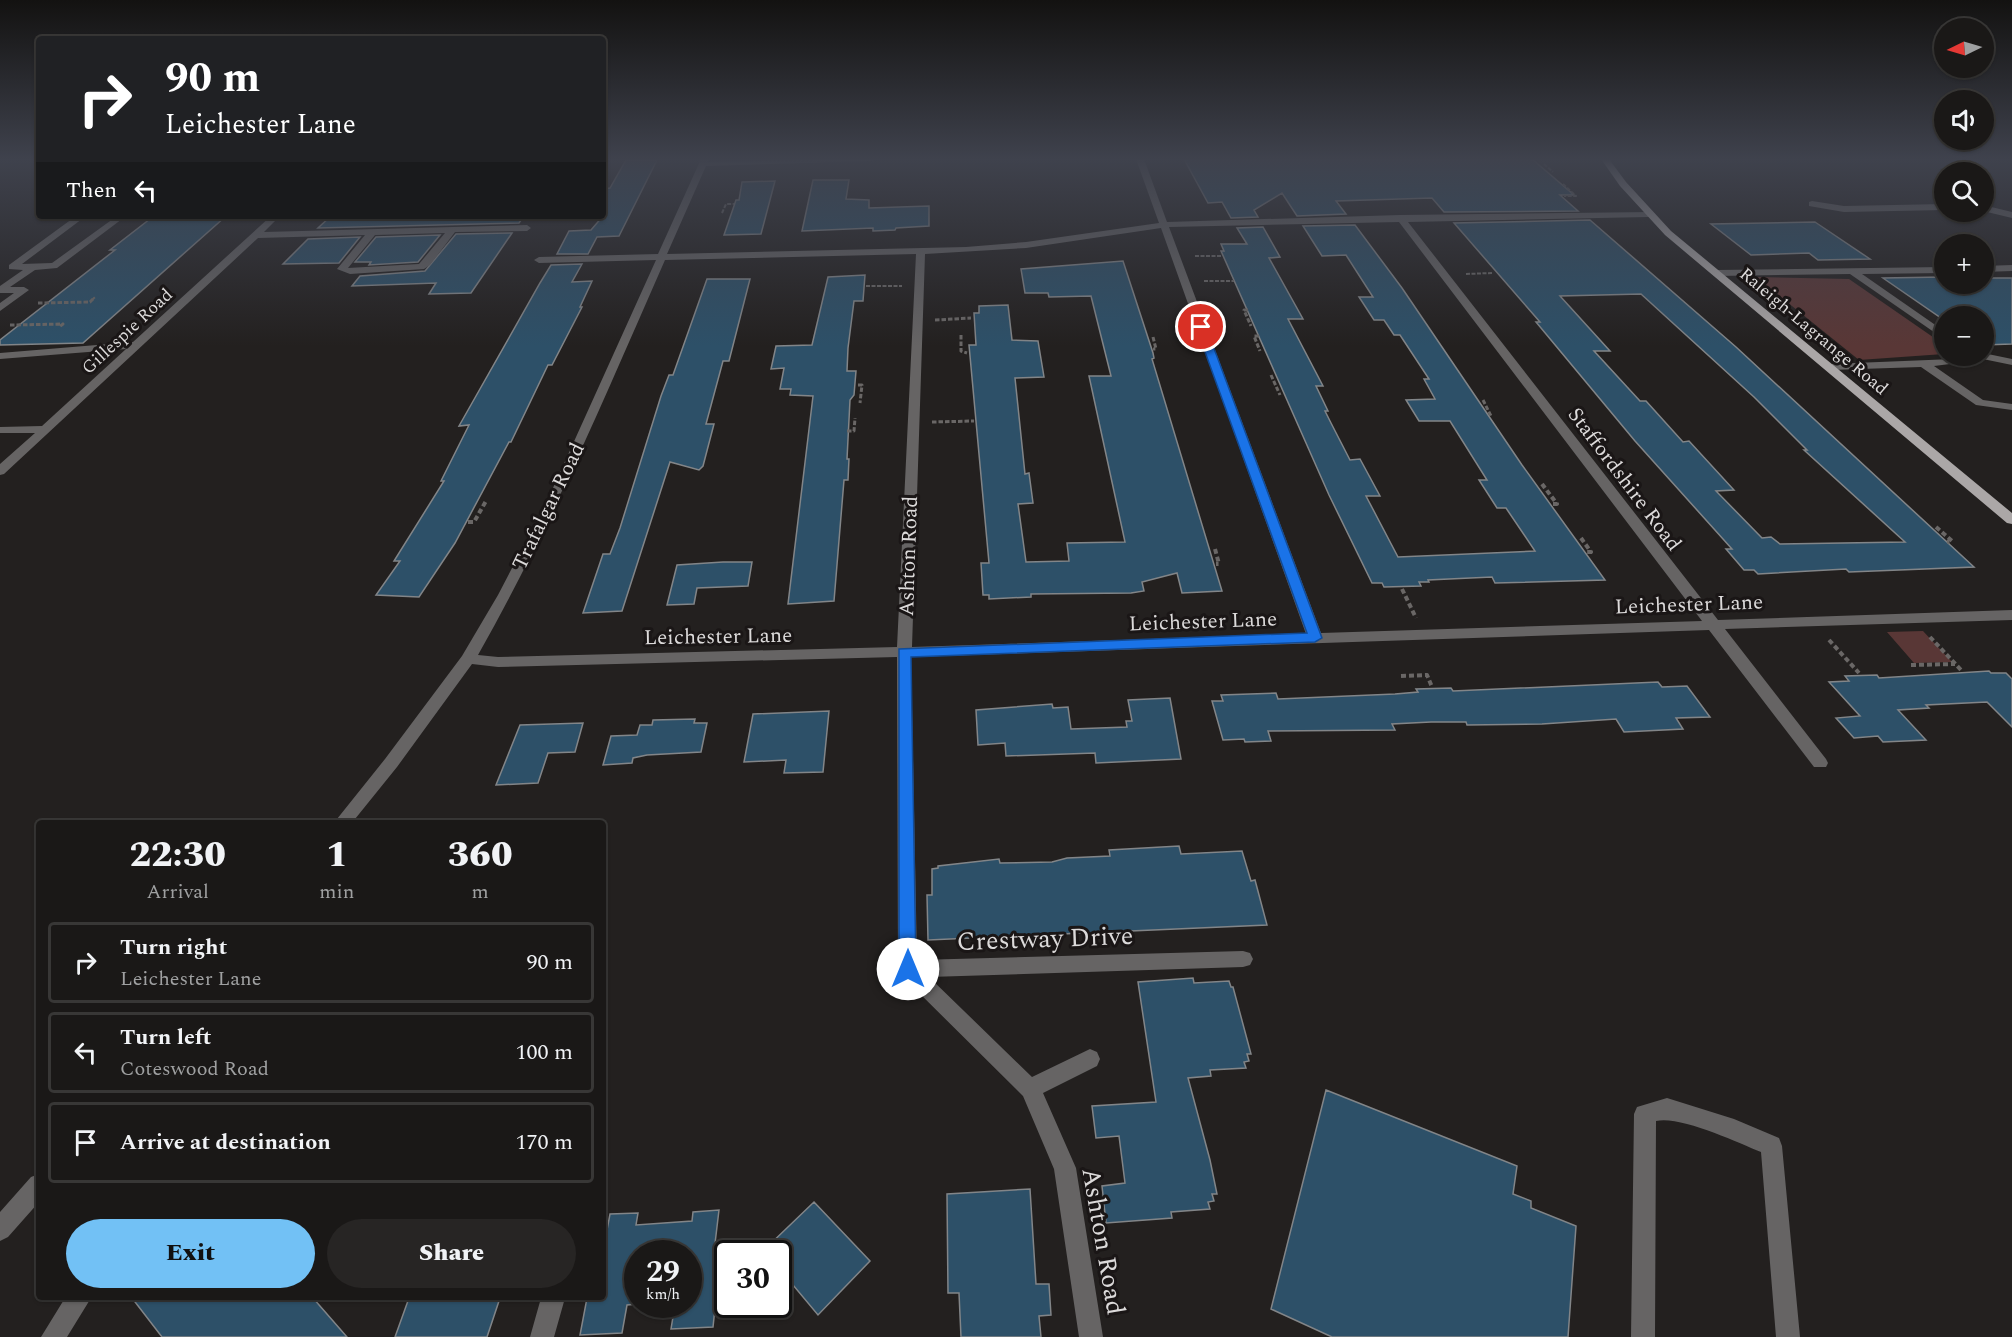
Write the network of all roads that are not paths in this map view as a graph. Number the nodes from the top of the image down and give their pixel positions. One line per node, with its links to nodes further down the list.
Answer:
1 (75, 221): 17 (street)
2 (115, 221): 17 (street)
3 (270, 221): 13 (street, Gillespie Road)
4 (677, 221): 15 (street, Trafalgar Road)
5 (1162, 221): 9 (street)
6 (1285, 221): 9 (street)
7 (1403, 221): 41 (street, Staffordshire Road)
8 (1657, 221): 22 (main road, Raleigh-Lagrange Road)
9 (1163, 225): 14 (street); 42 (street)
10 (527, 228): 11 (street)
11 (452, 230): 12 (street); 12 (street)
12 (372, 232): 13 (street)
13 (255, 235): 26 (street, Gillespie Road)
14 (921, 251): 15 (street); 43 (street, Ashton Road)
15 (661, 257): 16 (street); 44 (street, Trafalgar Road)
16 (539, 260)
17 (33, 267): 23 (street)
18 (2012, 268): 19 (street)
19 (1994, 269)
20 (1934, 270): 21 (street)
21 (1852, 271): 22 (street); 25 (street)
22 (1716, 273): 32 (main road, Raleigh-Lagrange Road)
23 (0, 290): 24 (street)
24 (0, 308)
25 (1934, 329)
26 (136, 345): 27 (street); 34 (street, Gillespie Road)
27 (0, 356)
28 (1994, 358): 29 (street)
29 (2012, 362)
30 (1934, 363): 31 (street)
31 (1924, 364): 32 (street); 33 (street)
32 (1830, 367): 39 (main road, Raleigh-Lagrange Road)
33 (2012, 407)
34 (46, 429): 35 (street); 36 (street, Gillespie Road)
35 (0, 430)
36 (34, 439): 37 (street); 38 (street, Gillespie Road)
37 (0, 440)
38 (0, 471)
39 (2012, 520)
40 (2012, 615): 41 (street, Leichester Lane)
41 (1712, 624): 42 (street, Leichester Lane); 45 (street, Staffordshire Road)
42 (1315, 638): 43 (street, Leichester Lane)
43 (904, 652): 44 (street, Leichester Lane); 48 (street, Ashton Road)
44 (468, 659): 46 (street, Trafalgar Road)
45 (1820, 763)
46 (344, 820)
47 (1243, 959): 48 (street, Crestway Drive)
48 (908, 969): 50 (street)
49 (1090, 1059): 50 (street)
50 (1030, 1089): 57 (street, Ashton Road)
51 (36, 1188): 52 (street)
52 (0, 1229)
53 (78, 1300): 55 (street)
54 (552, 1300): 56 (street)
55 (53, 1337)
56 (542, 1337)
57 (1091, 1337)
58 (1642, 1337): 59 (street)
59 (1788, 1337)

